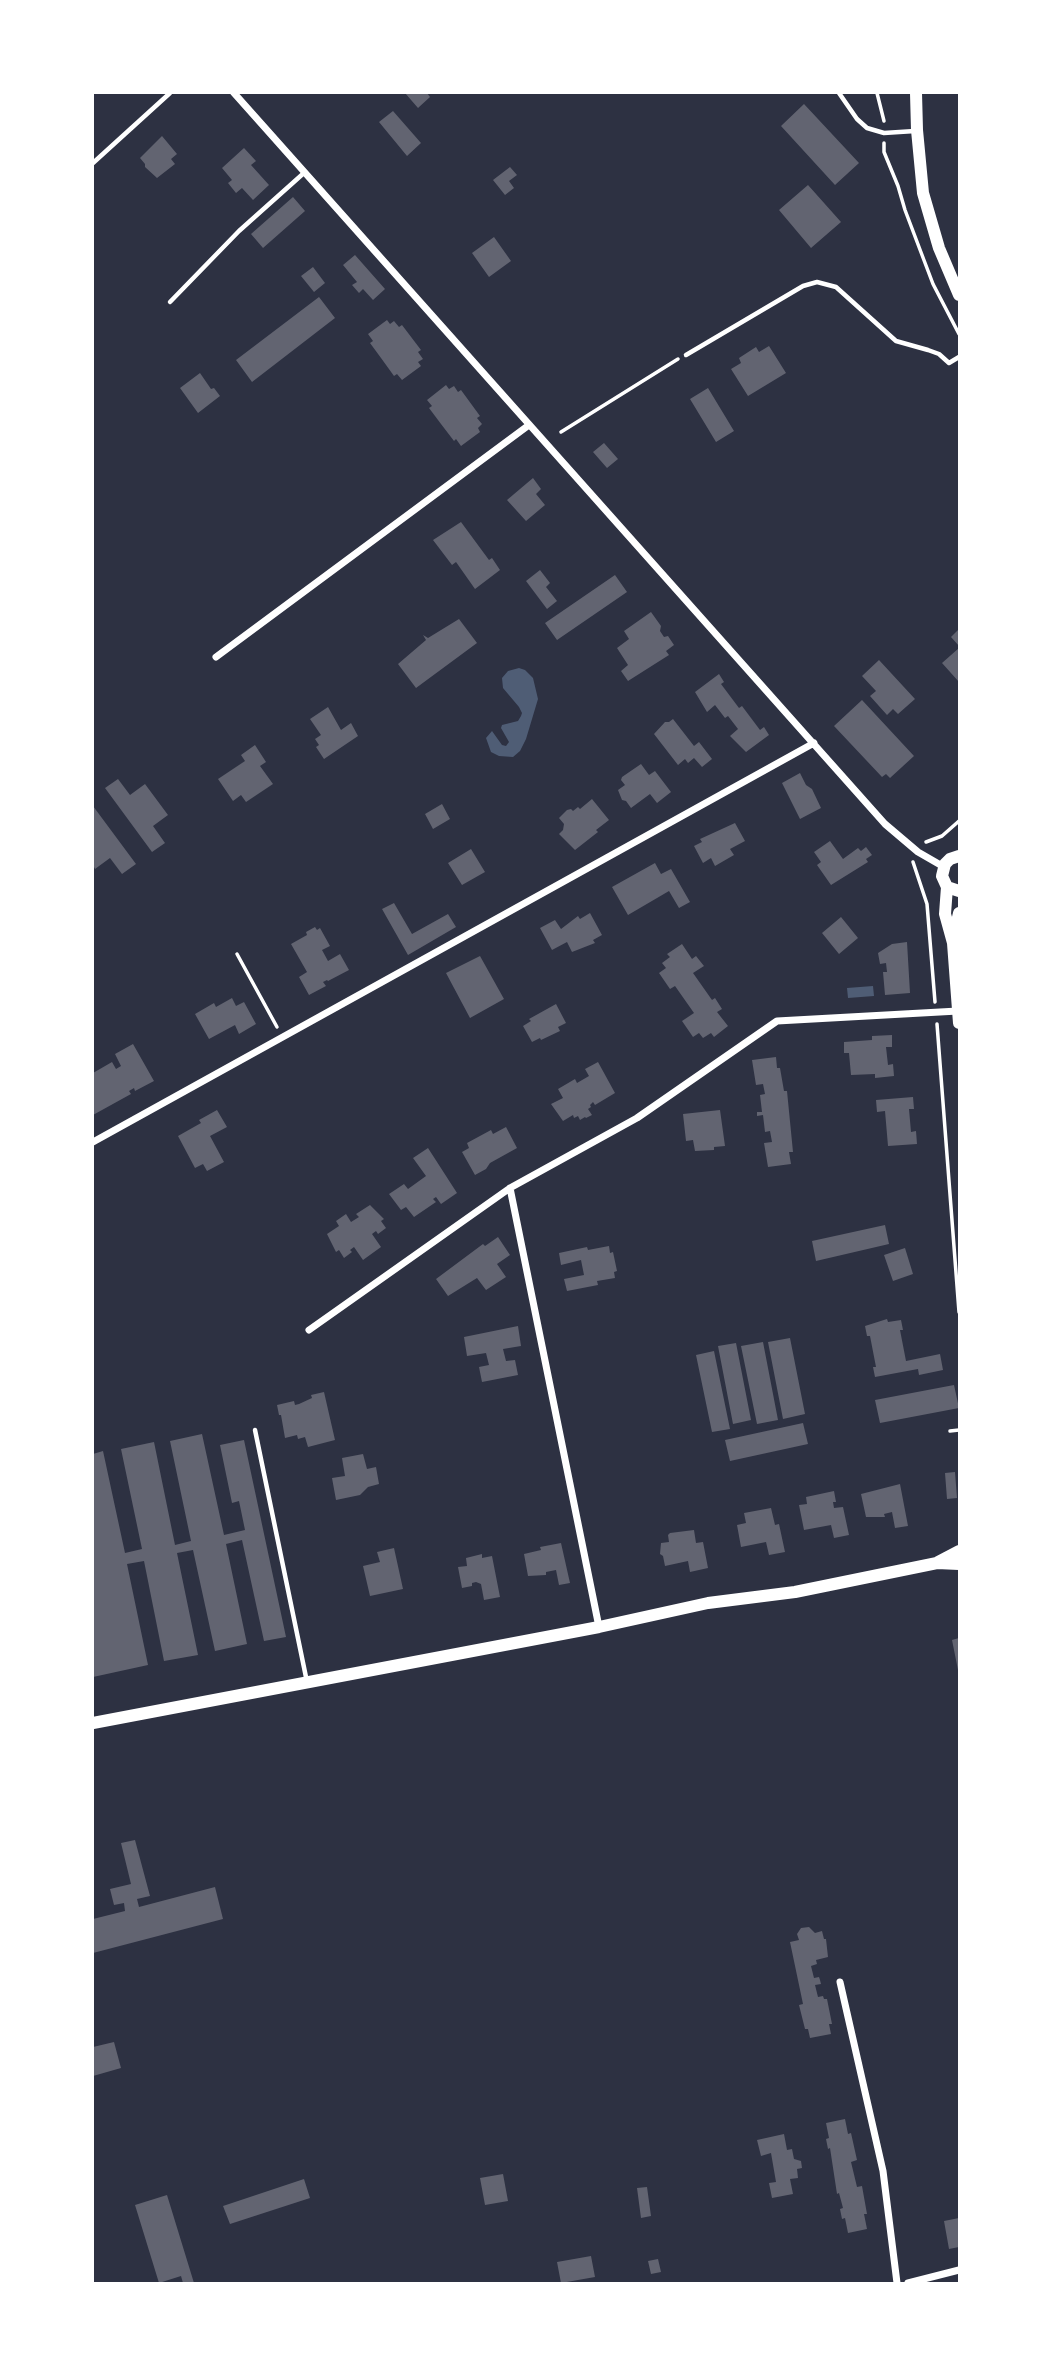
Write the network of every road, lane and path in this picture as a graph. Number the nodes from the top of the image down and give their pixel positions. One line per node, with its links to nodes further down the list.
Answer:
1 (170, 93): 9 (lane)
2 (234, 93): 10 (street)
3 (839, 93): 7 (lane)
4 (877, 93): 6 (path)
5 (916, 93): 7 (street)
6 (884, 123)
7 (916, 130): 11 (street)
8 (884, 142): 13 (path)
9 (93, 163)
10 (306, 172): 12 (lane); 16 (street)
11 (959, 295)
12 (170, 302)
13 (959, 334)
14 (686, 355): 15 (lane); 17 (path)
15 (959, 356)
16 (529, 425): 18 (street); 19 (street)
17 (561, 432)
18 (216, 657)
19 (814, 743): 24 (street); 31 (street)
20 (959, 821): 21 (path)
21 (926, 841)
22 (958, 854): 24 (street)
23 (912, 860): 29 (path)
24 (944, 867): 25 (street)
25 (953, 889): 27 (street)
26 (959, 913): 27 (street)
27 (953, 943): 30 (street)
28 (237, 954): 31 (path)
29 (936, 1012): 30 (street); 33 (street); 34 (path)
30 (959, 1017)
31 (283, 1038): 32 (street)
32 (93, 1142)
33 (510, 1188): 35 (street); 42 (street)
34 (959, 1312)
35 (309, 1330)
36 (255, 1430): 43 (lane)
37 (959, 1430): 38 (path)
38 (950, 1432)
39 (959, 1551): 40 (street)
40 (937, 1563): 41 (street); 42 (street)
41 (959, 1564)
42 (599, 1627): 43 (street)
43 (307, 1683): 44 (street)
44 (93, 1723)
45 (841, 1982): 47 (street)
46 (959, 2270): 48 (street)
47 (897, 2283)
48 (908, 2283)

